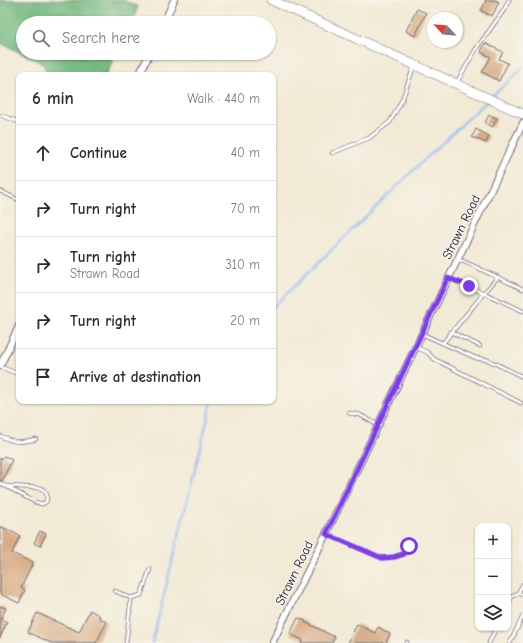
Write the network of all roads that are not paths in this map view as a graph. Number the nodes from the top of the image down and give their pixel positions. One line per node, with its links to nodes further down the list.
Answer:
1 (174, 0): 4 (street)
2 (271, 0): 6 (main road)
3 (509, 0): 8 (lane)
4 (167, 16)
5 (146, 60): 7 (street)
6 (415, 65): 8 (main road); 13 (lane)
7 (140, 72)
8 (456, 84): 9 (main road)
9 (523, 114)
10 (0, 115): 11 (lane)
11 (16, 121)
12 (523, 124): 16 (street, Strawn Road)
13 (332, 153)
14 (0, 191): 15 (lane)
15 (16, 199)
16 (457, 260): 17 (lane); 18 (street, Strawn Road)
17 (498, 277): 19 (lane); 20 (lane)
18 (448, 278): 20 (lane); 24 (street, Strawn Road)
19 (523, 289)
20 (484, 293): 21 (lane); 23 (lane)
21 (523, 311)
22 (16, 332): 28 (street)
23 (452, 332): 25 (lane); 26 (lane)
24 (422, 334): 25 (lane); 27 (street, Strawn Road)
25 (443, 343): 30 (lane)
26 (480, 346)
27 (415, 347): 31 (lane); 33 (street, Strawn Road)
28 (0, 366): 29 (lane)
29 (16, 373)
30 (523, 377)
31 (521, 403)
32 (349, 413): 33 (lane)
33 (378, 425): 38 (street, Strawn Road)
34 (0, 436): 35 (lane)
35 (36, 439)
36 (0, 484): 37 (lane)
37 (4, 486): 37 (lane)
38 (326, 534): 39 (lane); 51 (street, Strawn Road)
39 (409, 546)
40 (150, 569): 45 (lane)
41 (523, 584): 43 (lane)
42 (115, 591): 45 (lane)
43 (518, 593): 44 (lane); 46 (lane)
44 (523, 595)
45 (131, 598): 50 (lane)
46 (511, 598)
47 (523, 616): 53 (lane)
48 (494, 631): 49 (lane)
49 (489, 642): 52 (lane)
50 (126, 643)
51 (272, 643)
52 (494, 643)
53 (510, 643)

